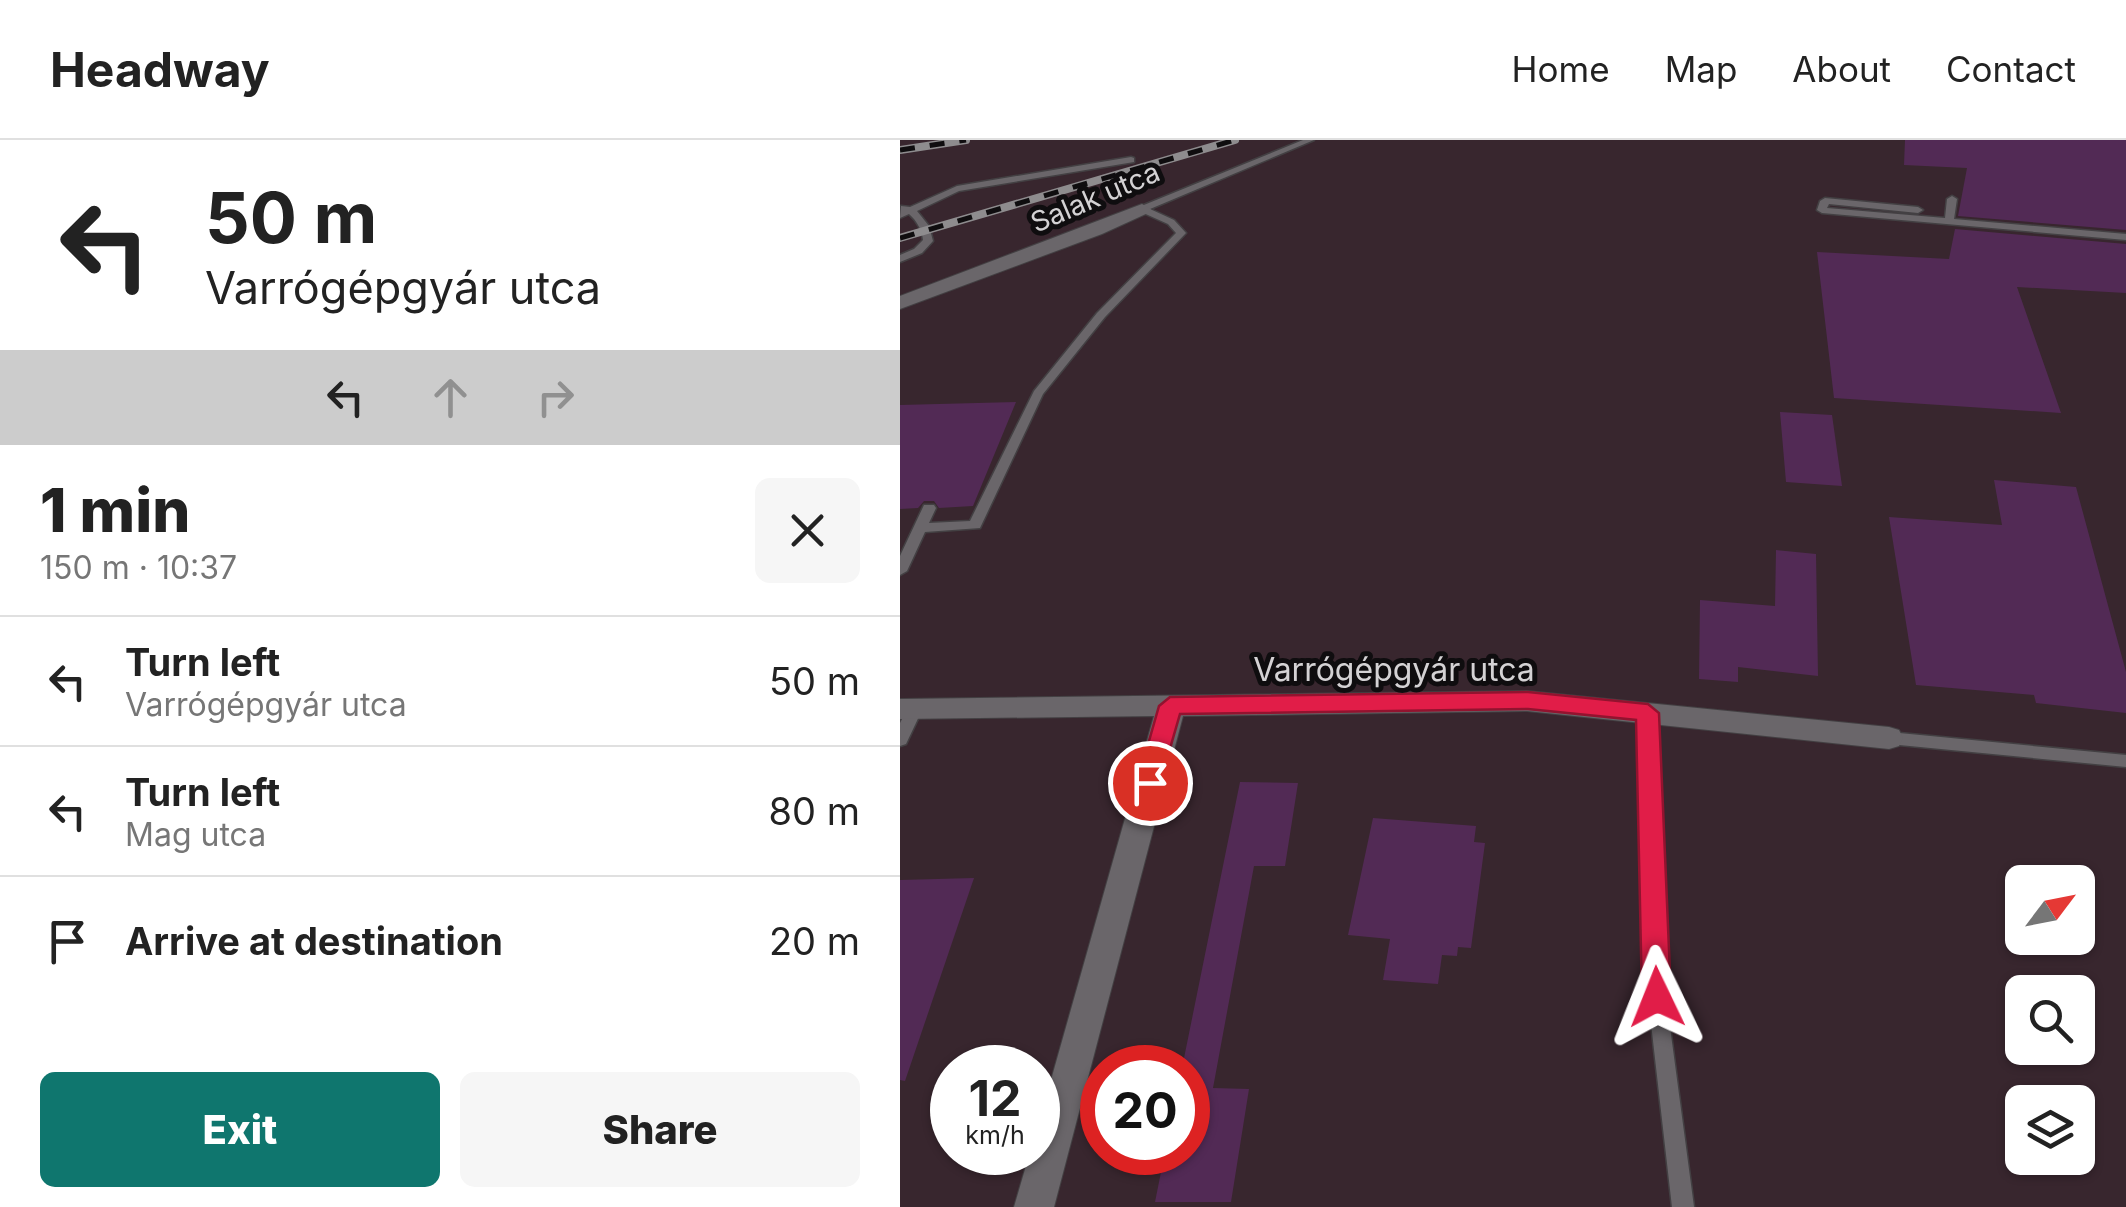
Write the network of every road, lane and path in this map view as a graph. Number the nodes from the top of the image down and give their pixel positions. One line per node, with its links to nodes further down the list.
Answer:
1 (1310, 140): 4 (lane, Salak utca)
2 (1131, 160): 5 (lane)
3 (1952, 199): 7 (lane)
4 (1142, 209): 10 (street, Salak utca); 12 (lane)
5 (904, 210): 9 (lane)
6 (1918, 210): 7 (lane)
7 (1949, 222): 8 (lane)
8 (2126, 237)
9 (900, 260)
10 (900, 303)
11 (929, 508): 12 (lane)
12 (920, 528): 13 (lane)
13 (900, 571)
14 (1170, 706): 15 (street, Varrógépgyár utca); 16 (street, Varrógépgyár utca); 20 (street)
15 (908, 708): 18 (lane)
16 (1648, 713): 17 (street, Varrógépgyár utca); 21 (lane)
17 (1889, 738): 19 (lane, Varrógépgyár utca)
18 (900, 740)
19 (2126, 761)
20 (1034, 1207)
21 (1682, 1207)

